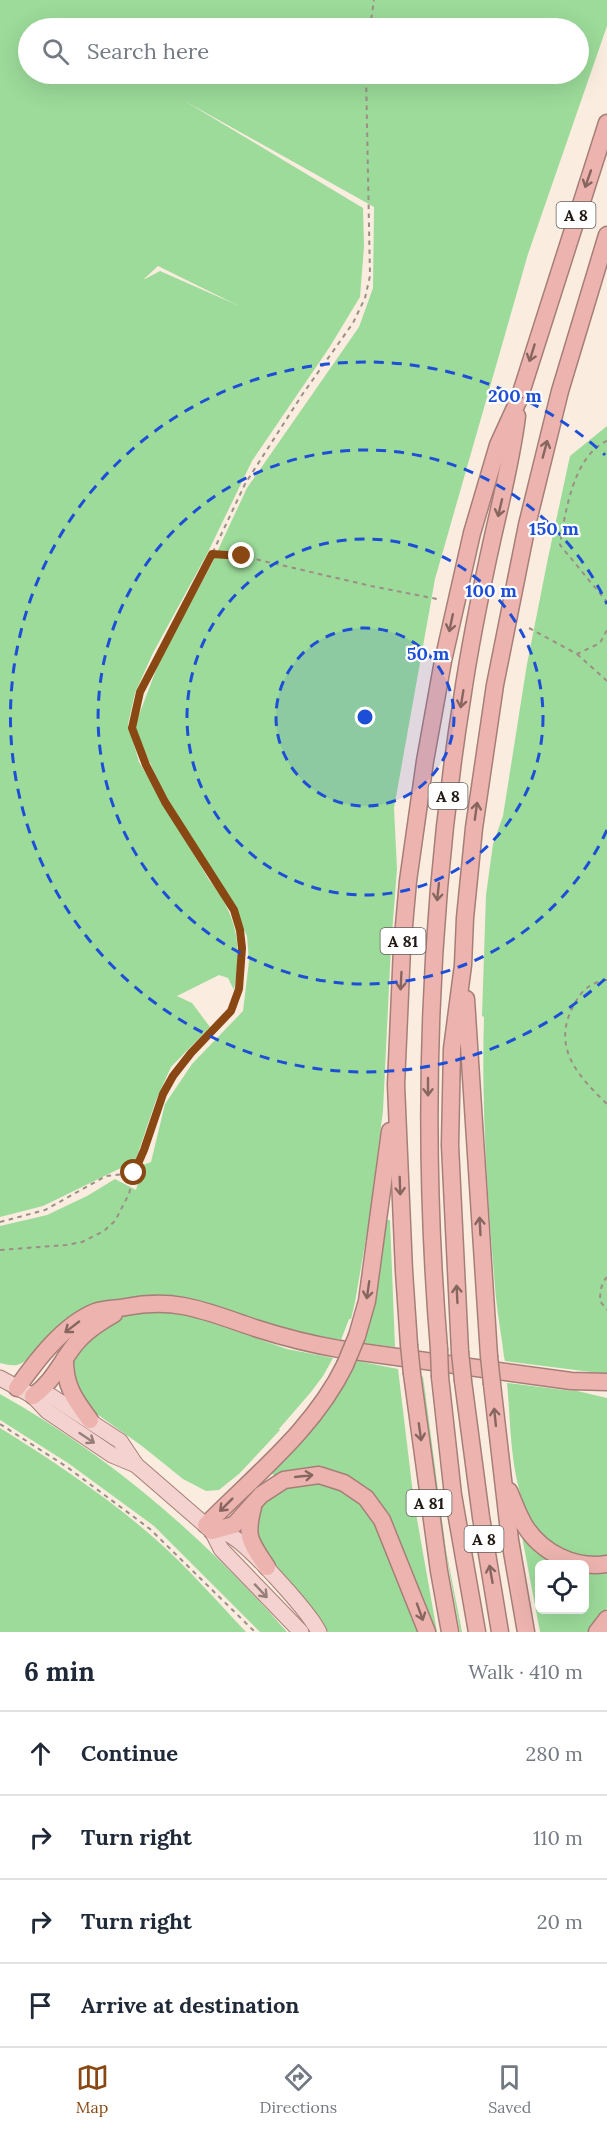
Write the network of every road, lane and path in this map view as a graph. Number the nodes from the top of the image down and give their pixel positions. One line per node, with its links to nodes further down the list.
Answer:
1 (374, 0): 2 (path)
2 (371, 18)
3 (366, 84): 8 (path)
4 (607, 123): 6 (highway, A 8, one-way to 6)
5 (607, 235): 15 (highway, A 8, one-way to 5)
6 (519, 399): 17 (highway, A 81, one-way to 17); 46 (highway, A 8, one-way to 46, bridge)
7 (607, 441): 10 (path)
8 (212, 554): 9 (path); 19 (path)
9 (437, 599)
10 (607, 602)
11 (529, 628): 13 (path)
12 (607, 630): 13 (path)
13 (577, 654): 14 (path)
14 (607, 681)
15 (463, 965): 35 (highway, one-way to 15, bridge); 47 (highway, A 8, one-way to 15, bridge)
16 (607, 980): 18 (path)
17 (396, 1085): 37 (highway, one-way to 37, bridge); 45 (highway, A 81, one-way to 45, bridge)
18 (607, 1104)
19 (134, 1173): 20 (path); 21 (path)
20 (0, 1222)
21 (0, 1250)
22 (607, 1277): 24 (path)
23 (125, 1307): 25 (highway); 27 (highway); 29 (highway, one-way to 29)
24 (607, 1310)
25 (65, 1358): 31 (highway); 32 (highway)
26 (0, 1378): 29 (main road)
27 (571, 1381): 28 (highway); 30 (highway)
28 (607, 1382)
29 (17, 1388): 31 (main road)
30 (607, 1393)
31 (33, 1396): 32 (main road); 34 (main road, one-way to 34)
32 (90, 1420): 34 (main road)
33 (0, 1424): 41 (path)
34 (136, 1465): 37 (main road)
35 (501, 1469): 38 (highway); 48 (highway)
36 (254, 1503): 37 (highway); 39 (highway); 44 (highway, one-way to 44)
37 (209, 1528): 39 (main road); 42 (main road, one-way to 42)
38 (607, 1564)
39 (267, 1567): 43 (main road)
40 (607, 1619): 49 (highway)
41 (255, 1632)
42 (301, 1632)
43 (319, 1632)
44 (427, 1632)
45 (450, 1632)
46 (477, 1632)
47 (500, 1632)
48 (526, 1632)
49 (597, 1632)

